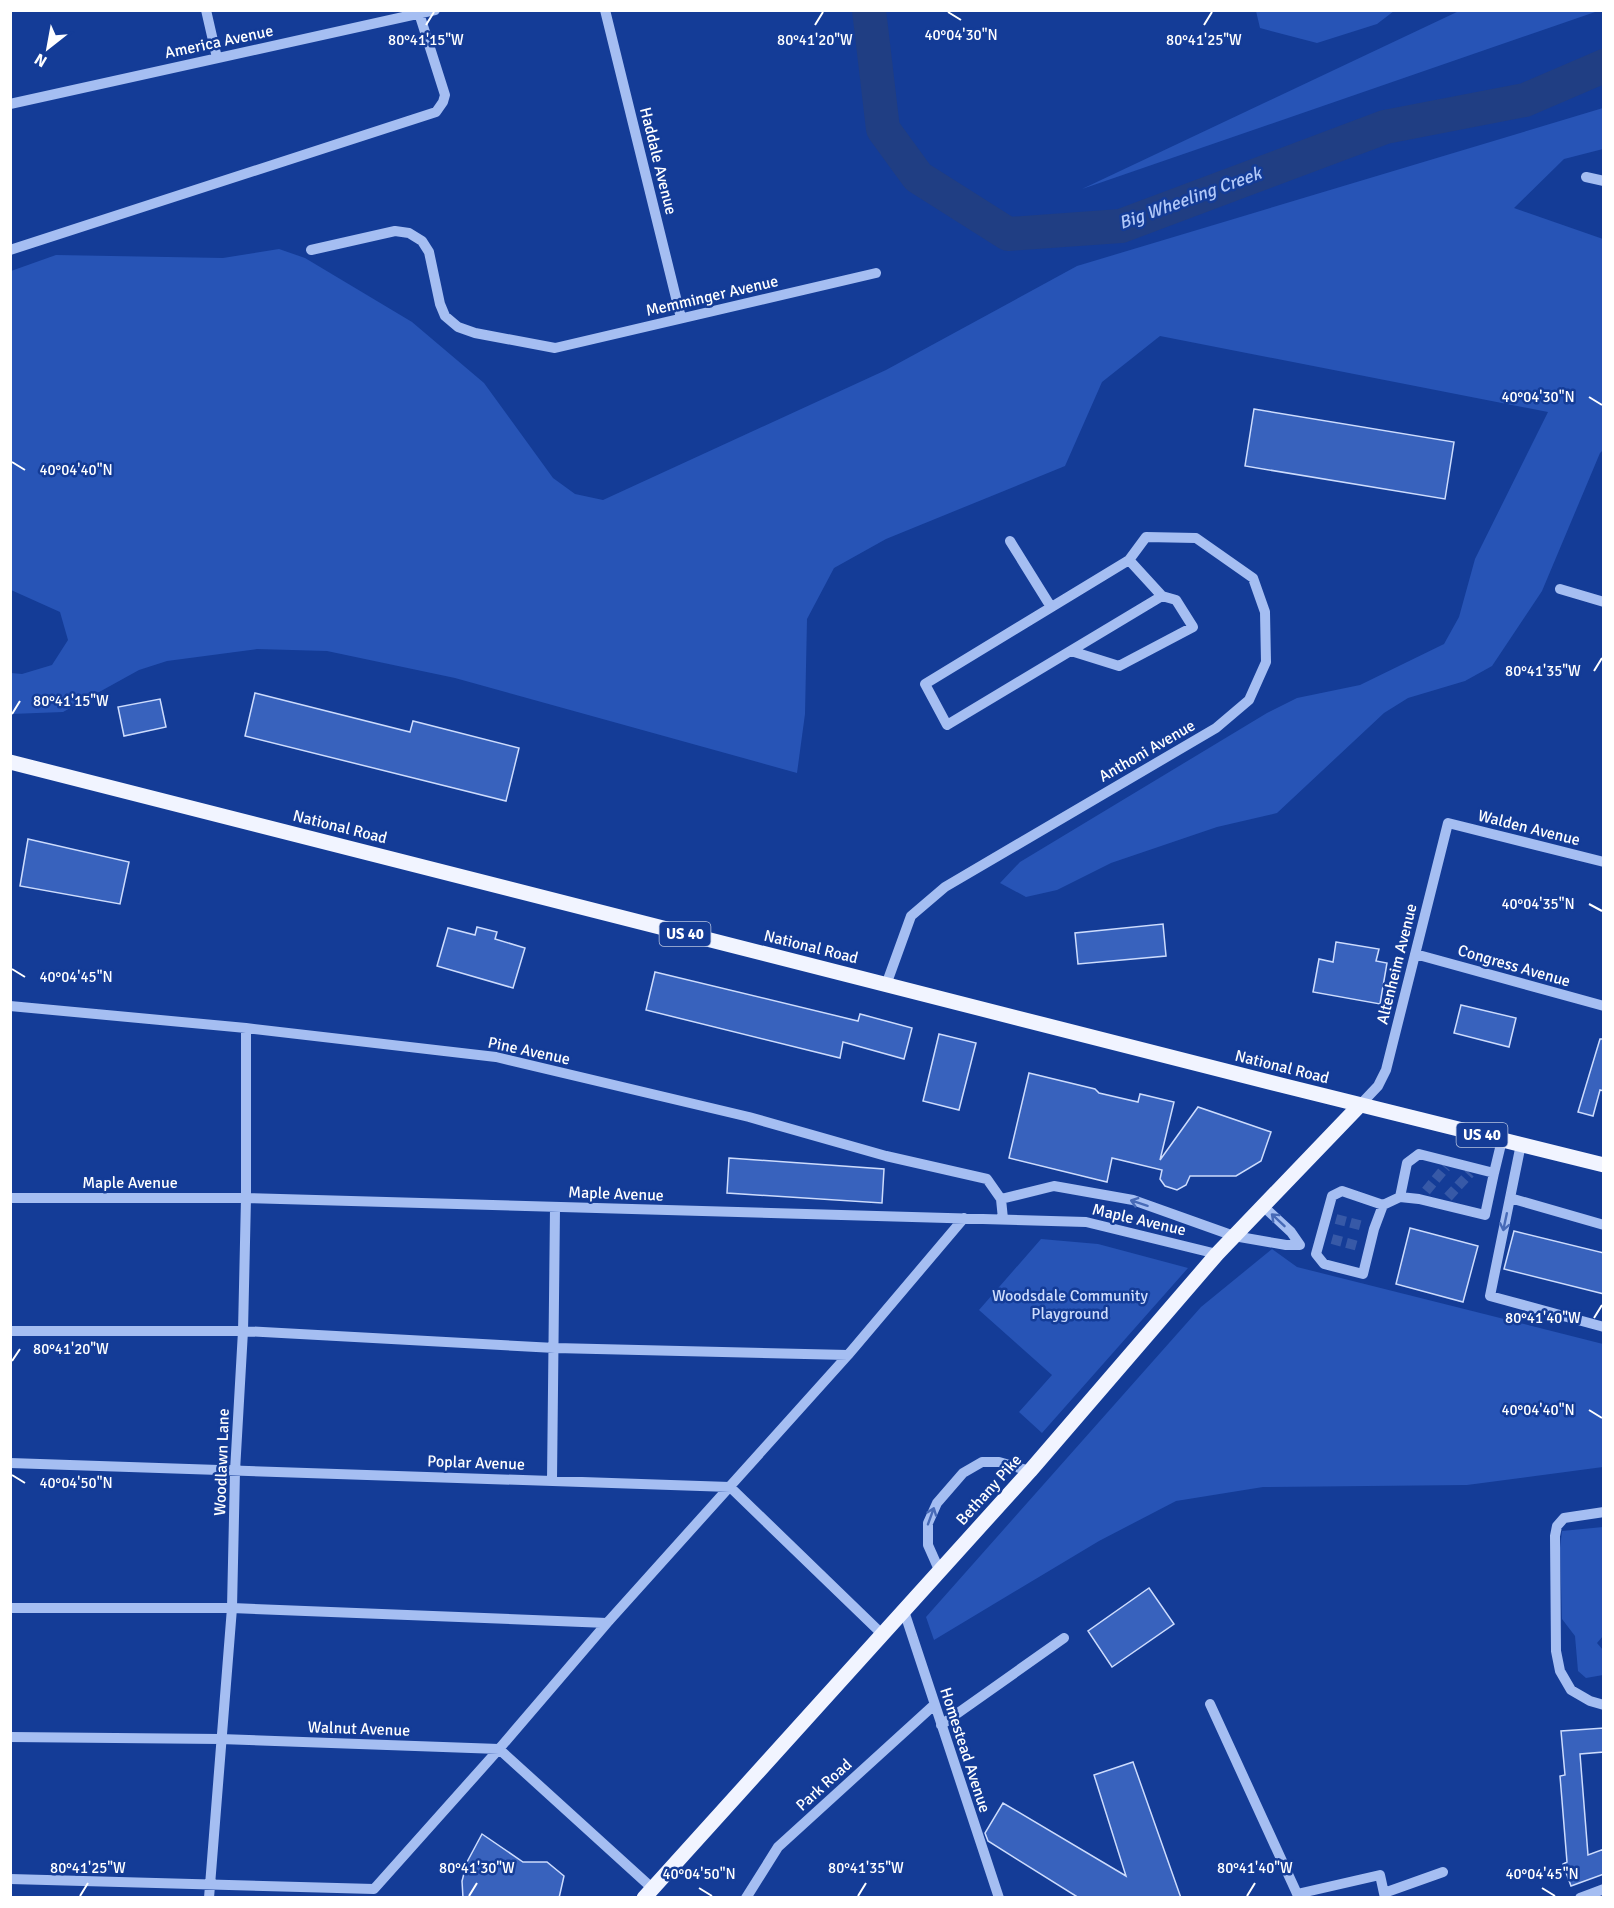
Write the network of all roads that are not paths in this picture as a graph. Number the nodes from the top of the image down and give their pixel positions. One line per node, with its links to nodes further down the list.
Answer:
1 (206, 10): 5 (street)
2 (435, 10): 4 (street, America Avenue)
3 (605, 10): 12 (street, Haddale Avenue)
4 (419, 12): 5 (street, America Avenue); 9 (street)
5 (218, 58): 6 (street, America Avenue)
6 (10, 105)
7 (1587, 177): 8 (street)
8 (1604, 181)
9 (10, 250)
10 (311, 250): 12 (street, Memminger Avenue)
11 (876, 273): 12 (street, Memminger Avenue)
12 (681, 318)
13 (1010, 541): 18 (street)
14 (1128, 560): 16 (street); 18 (street); 24 (street, Anthoni Avenue)
15 (1560, 589): 17 (street)
16 (1162, 596): 19 (street); 19 (street)
17 (1604, 602)
18 (1051, 607): 19 (street)
19 (1071, 651)
20 (10, 762): 24 (main road, National Road / US 40)
21 (1448, 823): 22 (street, Walden Avenue); 23 (street, Altenheim Avenue)
22 (1604, 862)
23 (1416, 954): 26 (street, Congress Avenue); 28 (street, Altenheim Avenue)
24 (886, 985): 28 (main road, National Road / US 40)
25 (10, 1006): 27 (street, Pine Avenue)
26 (1604, 1006)
27 (246, 1028): 35 (street, Woodlawn Lane); 37 (street, Pine Avenue)
28 (1360, 1105): 29 (main road, National Road / US 40); 39 (main road, Bethany Pike)
29 (1502, 1140): 30 (main road, National Road / US 40); 32 (street)
30 (1521, 1144): 31 (main road, National Road / US 40); 36 (street)
31 (1604, 1165)
32 (1494, 1173): 33 (street); 33 (street)
33 (1400, 1197): 38 (street)
34 (10, 1198): 35 (street, Maple Avenue)
35 (246, 1198): 40 (street, Maple Avenue); 51 (street, Woodlawn Lane)
36 (1510, 1198): 43 (street); 50 (street, one-way to 50)
37 (1001, 1200): 42 (street); 44 (street, one-way to 37)
38 (1383, 1205): 47 (street); 49 (street)
39 (1263, 1206): 44 (main road, Bethany Pike); 45 (street, one-way to 39)
40 (555, 1208): 41 (street, Maple Avenue); 53 (street)
41 (964, 1218): 42 (street, Maple Avenue); 54 (street)
42 (1003, 1220): 48 (street, Maple Avenue)
43 (1604, 1225)
44 (1234, 1236): 45 (street); 48 (main road, Bethany Pike)
45 (1300, 1245): 49 (street)
46 (1358, 1246): 47 (street)
47 (1369, 1249): 49 (street)
48 (1217, 1254): 57 (main road, Bethany Pike)
49 (1316, 1254)
50 (1604, 1327)
51 (243, 1331): 52 (street); 53 (street); 56 (street, Woodlawn Lane)
52 (10, 1332)
53 (555, 1348): 54 (street); 58 (street)
54 (848, 1355): 59 (street)
55 (10, 1463): 56 (street, Poplar Avenue)
56 (236, 1471): 58 (street, Poplar Avenue); 63 (street, Woodlawn Lane)
57 (1030, 1472): 61 (main road, Bethany Pike); 61 (street, one-way to 57)
58 (552, 1480): 59 (street, Poplar Avenue)
59 (730, 1487): 65 (street); 66 (street)
60 (1604, 1512): 70 (street)
61 (940, 1572): 64 (main road, Bethany Pike)
62 (10, 1608): 63 (street)
63 (232, 1608): 65 (street); 73 (street, Woodlawn Lane)
64 (904, 1611): 66 (main road, Bethany Pike); 69 (street, Homestead Avenue)
65 (607, 1623): 74 (street)
66 (882, 1634): 79 (main road, Bethany Pike)
67 (1064, 1638): 71 (street)
68 (1210, 1704): 81 (street)
69 (934, 1705): 71 (street, Homestead Avenue); 83 (street, Park Road)
70 (1604, 1705)
71 (941, 1725): 84 (street, Homestead Avenue)
72 (10, 1737): 73 (street, Walnut Avenue)
73 (220, 1739): 74 (street, Walnut Avenue); 77 (street, Woodlawn Lane)
74 (500, 1749): 77 (street); 79 (street)
75 (1443, 1872): 80 (street)
76 (10, 1879): 77 (street)
77 (209, 1885): 82 (street, Woodlawn Lane)
78 (1604, 1889): 85 (street)
79 (648, 1893)
80 (1384, 1895): 81 (street)
81 (1298, 1896)
82 (209, 1898)
83 (746, 1898)
84 (999, 1898)
85 (1580, 1898)

